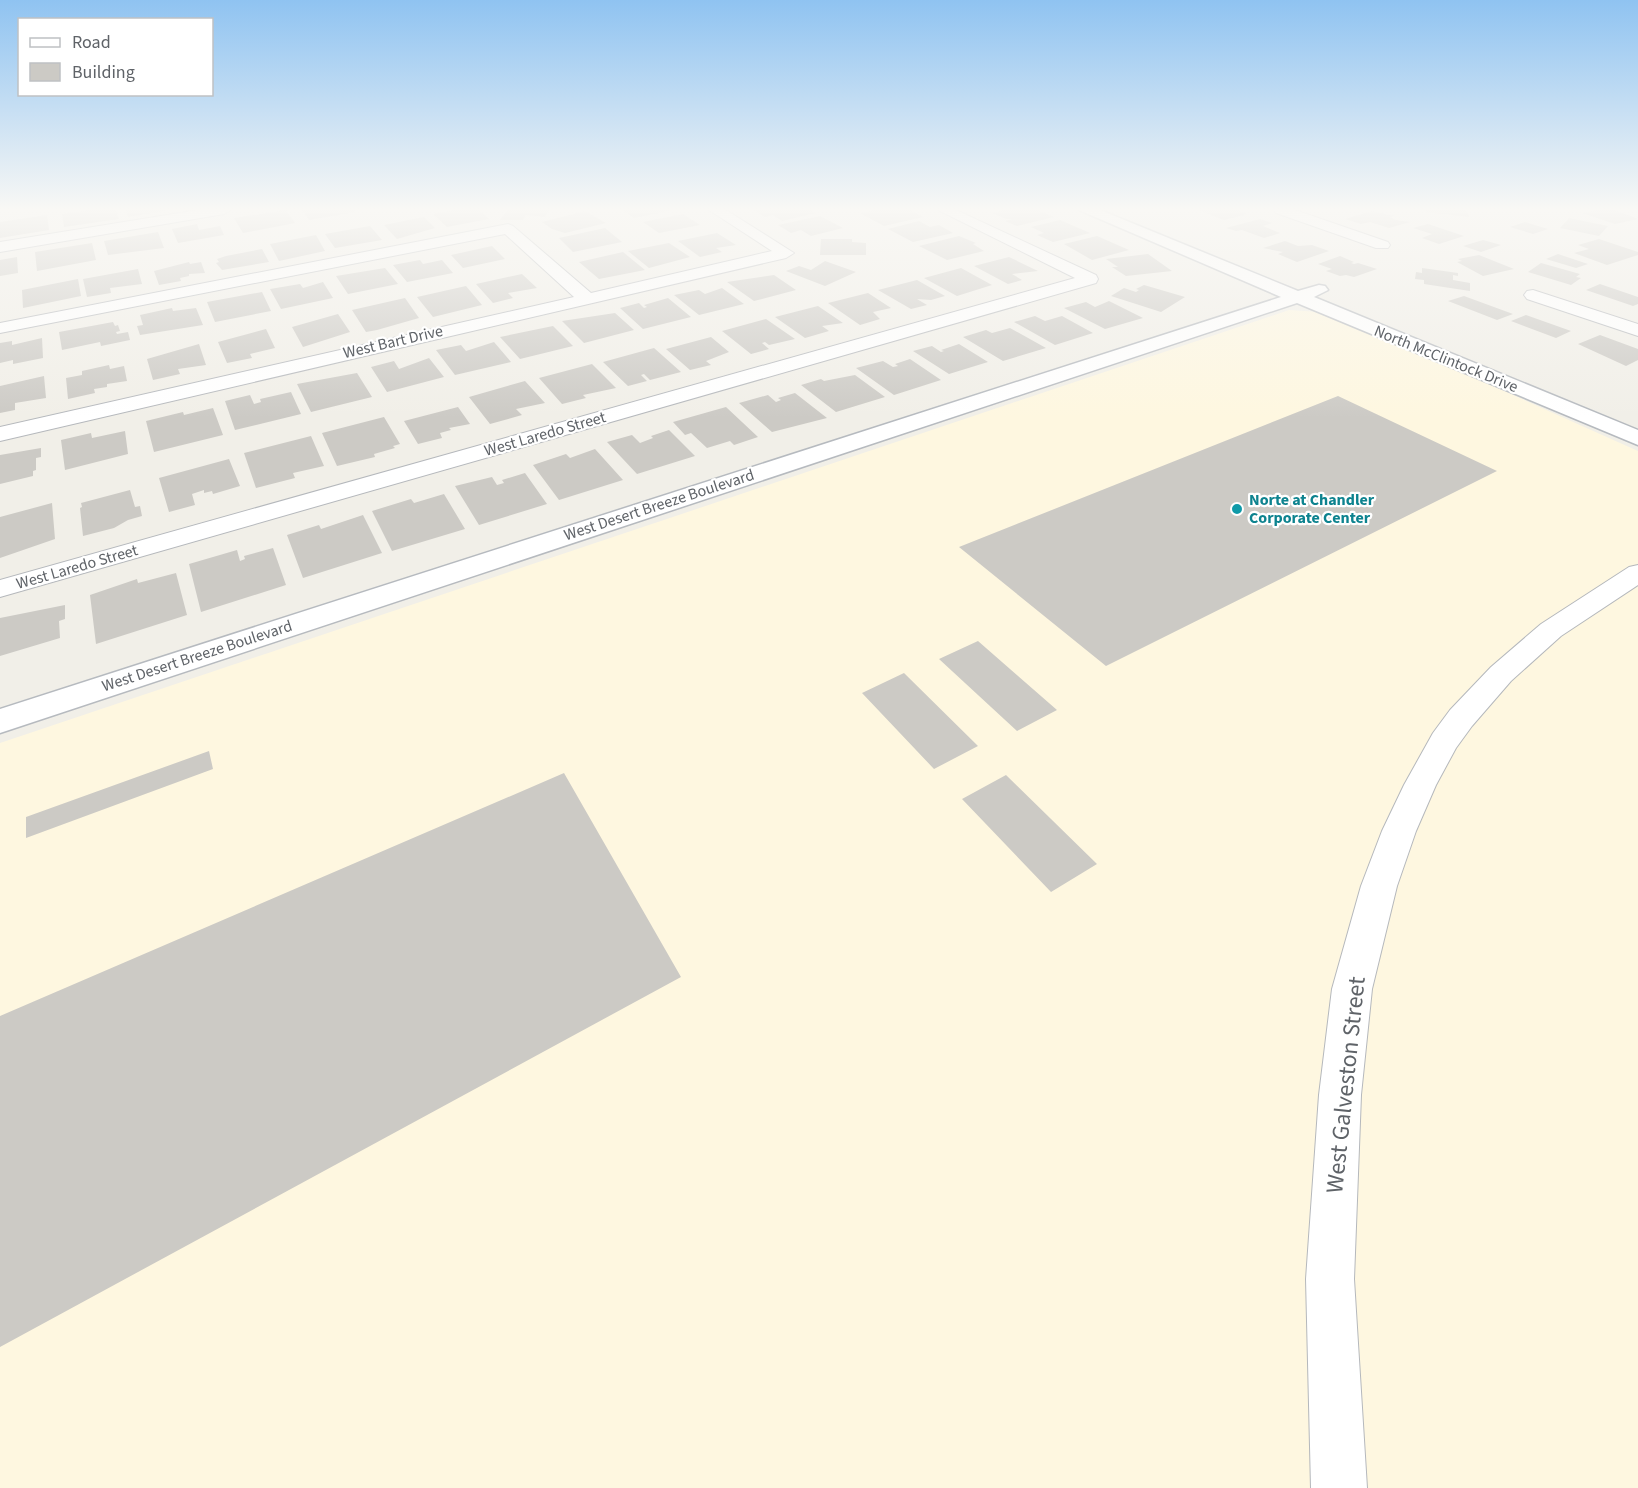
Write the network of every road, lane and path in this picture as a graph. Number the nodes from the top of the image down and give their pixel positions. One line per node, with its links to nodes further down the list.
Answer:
1 (249, 279): 11 (street)
2 (565, 279): 9 (street)
3 (665, 279): 9 (street, West Bart Drive)
4 (1088, 279): 17 (street, West Laredo Street)
5 (1254, 279): 10 (main road, North McClintock Drive)
6 (1293, 279): 7 (main road, North McClintock Drive)
7 (1319, 290): 10 (main road, West Desert Breeze Boulevard); 13 (main road, North McClintock Drive)
8 (1533, 295): 12 (street)
9 (585, 297): 14 (street, West Bart Drive)
10 (1296, 297): 15 (main road, North McClintock Drive); 18 (main road, West Desert Breeze Boulevard)
11 (0, 328)
12 (1638, 330)
13 (1638, 418)
14 (0, 434)
15 (1638, 438)
16 (1638, 573): 19 (street, West Galveston Street)
17 (0, 589)
18 (0, 721)
19 (1339, 1488)

